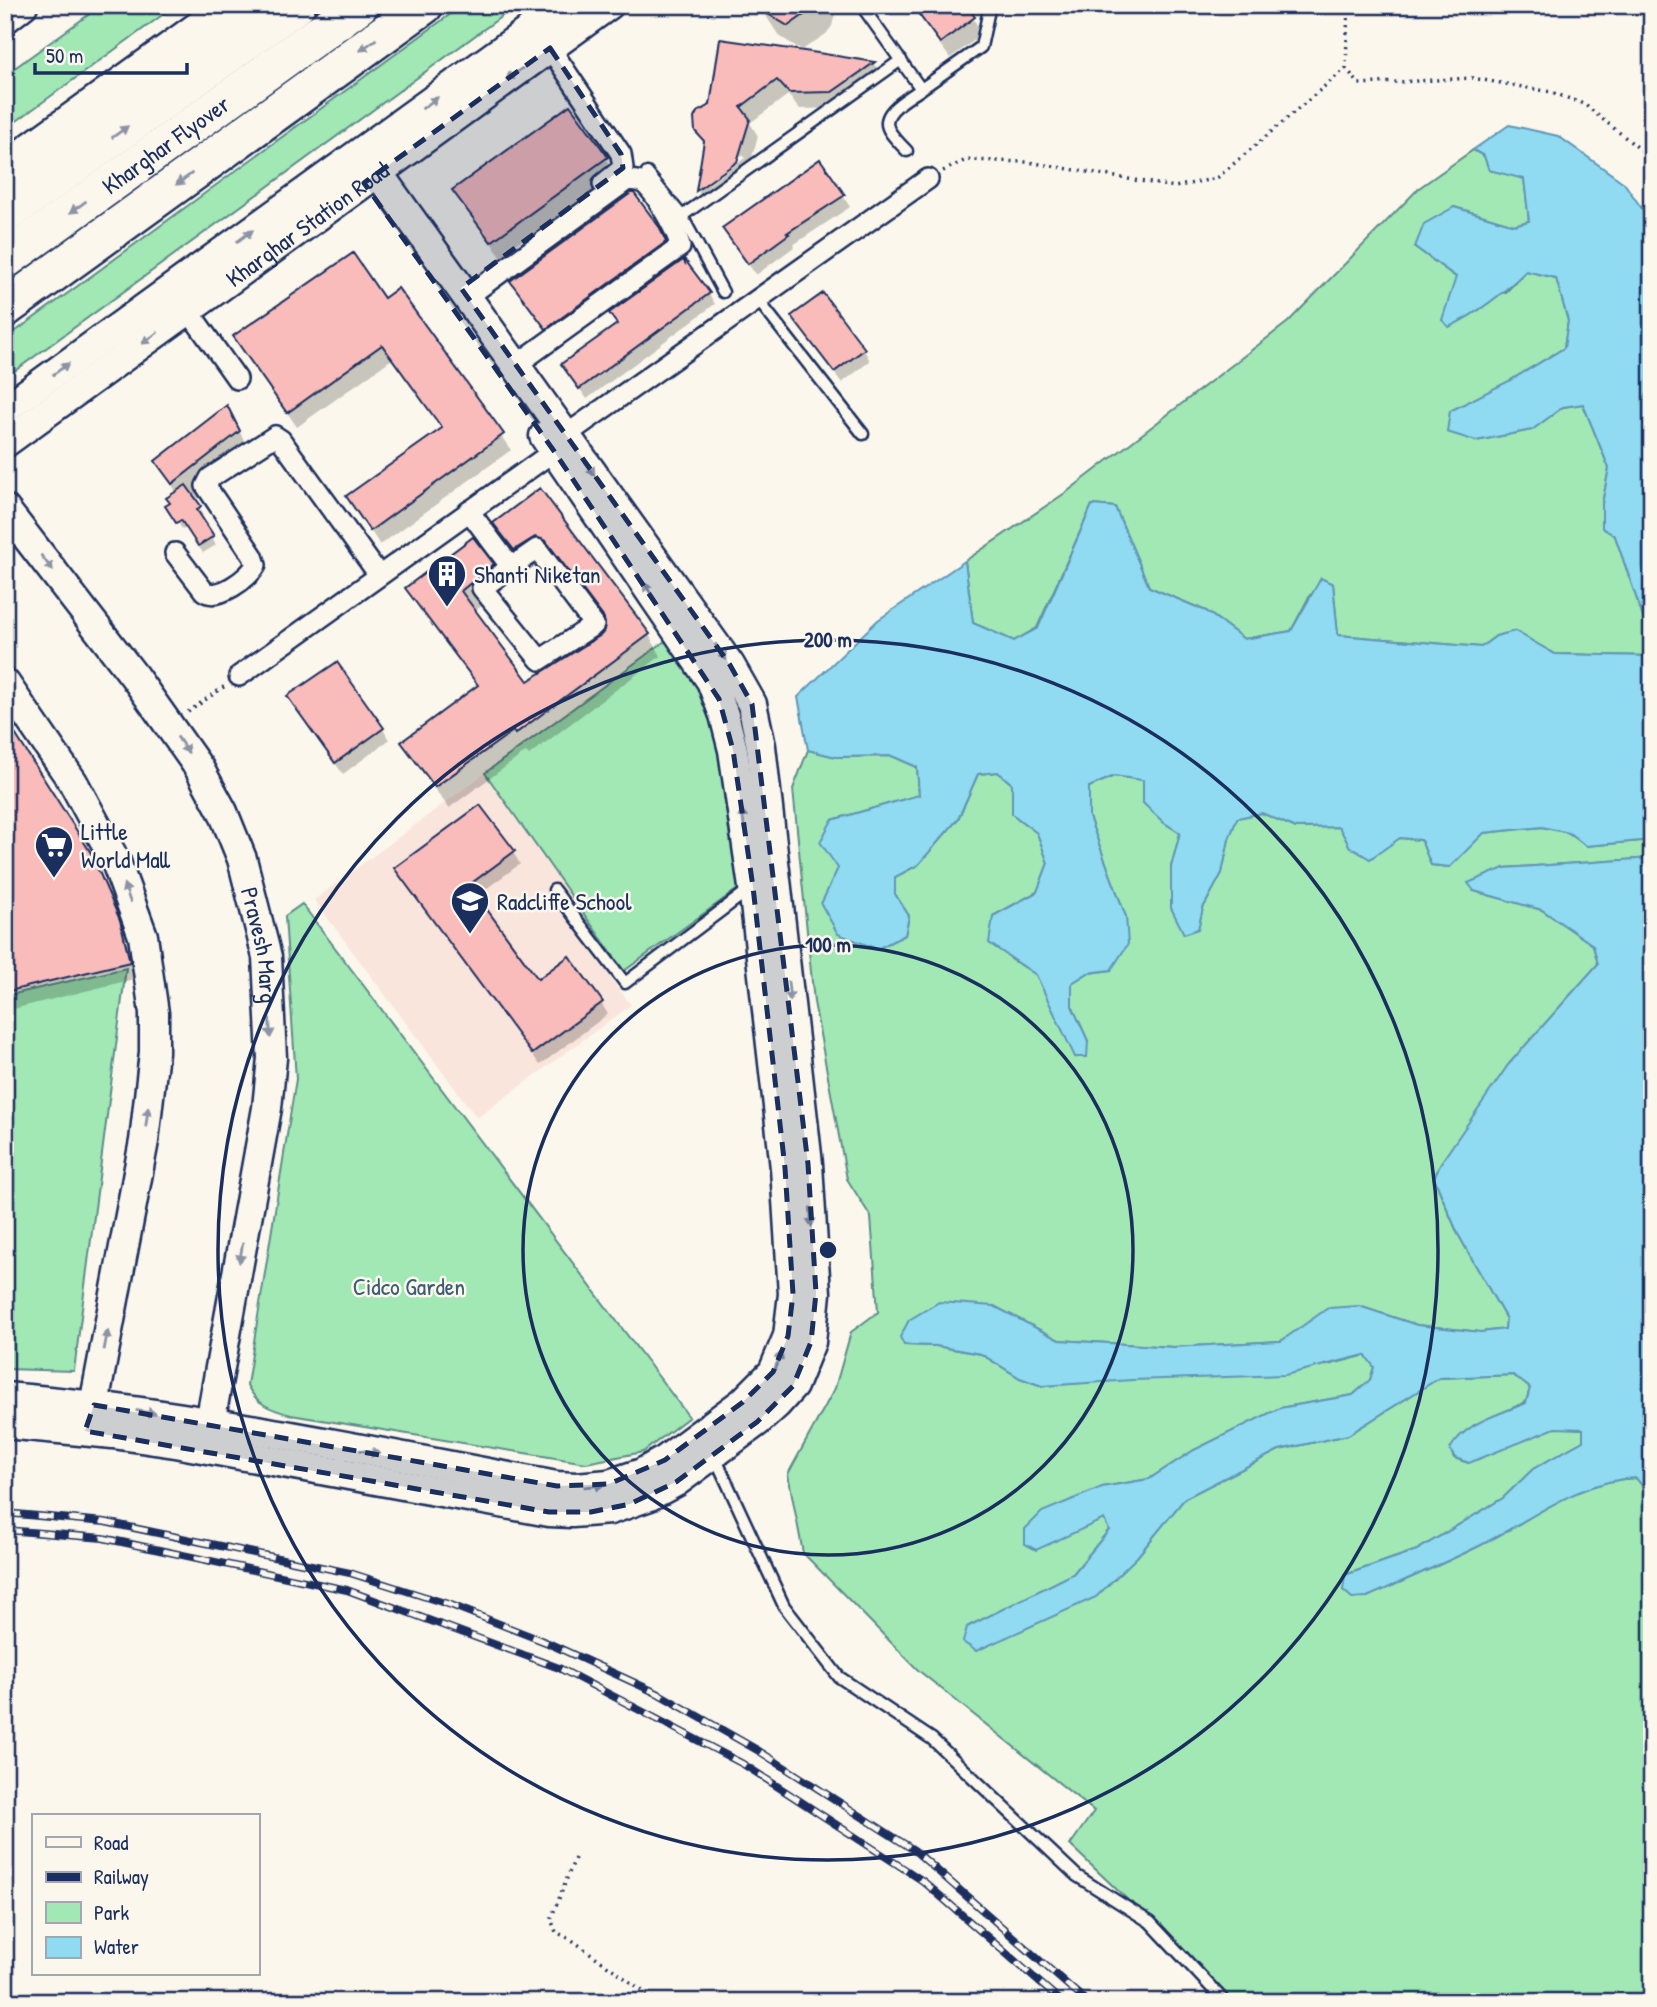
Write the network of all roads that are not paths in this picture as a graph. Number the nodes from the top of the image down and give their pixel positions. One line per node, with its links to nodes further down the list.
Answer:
1 (235, 5): 14 (highway)
2 (359, 5): 19 (highway, Kharghar Flyover, one-way to 19)
3 (424, 5): 23 (highway, one-way to 23)
4 (564, 5): 13 (street, Kharghar Station Road, one-way to 4)
5 (609, 5): 9 (street, Kharghar Station Road)
6 (862, 5): 10 (lane)
7 (990, 5): 11 (lane)
8 (285, 13): 17 (highway, Kharghar Flyover, one-way to 8)
9 (550, 48): 13 (street, Kharghar Station Road, one-way to 13); 21 (street)
10 (901, 60): 11 (lane); 18 (lane)
11 (921, 89): 12 (lane)
12 (907, 151)
13 (364, 167): 21 (street); 24 (street, Kharghar Station Road); 27 (street, Kharghar Station Road, one-way to 13); 30 (street)
14 (5, 171)
15 (647, 173): 18 (lane)
16 (928, 179): 22 (street)
17 (5, 215)
18 (682, 216): 20 (lane)
19 (5, 260)
20 (723, 292)
21 (464, 293): 25 (street); 25 (street)
22 (758, 300): 28 (lane); 30 (street)
23 (5, 309)
24 (188, 310): 26 (street); 29 (street, Kharghar Station Road, one-way to 29)
25 (516, 365): 30 (street)
26 (237, 379)
27 (5, 409)
28 (863, 434)
29 (5, 443)
30 (560, 443): 32 (street); 39 (street)
31 (5, 509): 44 (street, Pravesh Marg, one-way to 44)
32 (469, 511): 34 (street); 35 (street)
33 (174, 554): 35 (street)
34 (511, 567): 34 (street)
35 (379, 575): 36 (street)
36 (239, 676)
37 (5, 683): 38 (street)
38 (14, 712): 42 (street, one-way to 38)
39 (764, 882): 40 (lane); 45 (street)
40 (554, 890)
41 (5, 1397): 42 (street)
42 (89, 1418): 43 (street); 44 (street)
43 (5, 1424)
44 (206, 1436): 45 (street)
45 (710, 1442): 46 (lane)
46 (1225, 2002)

